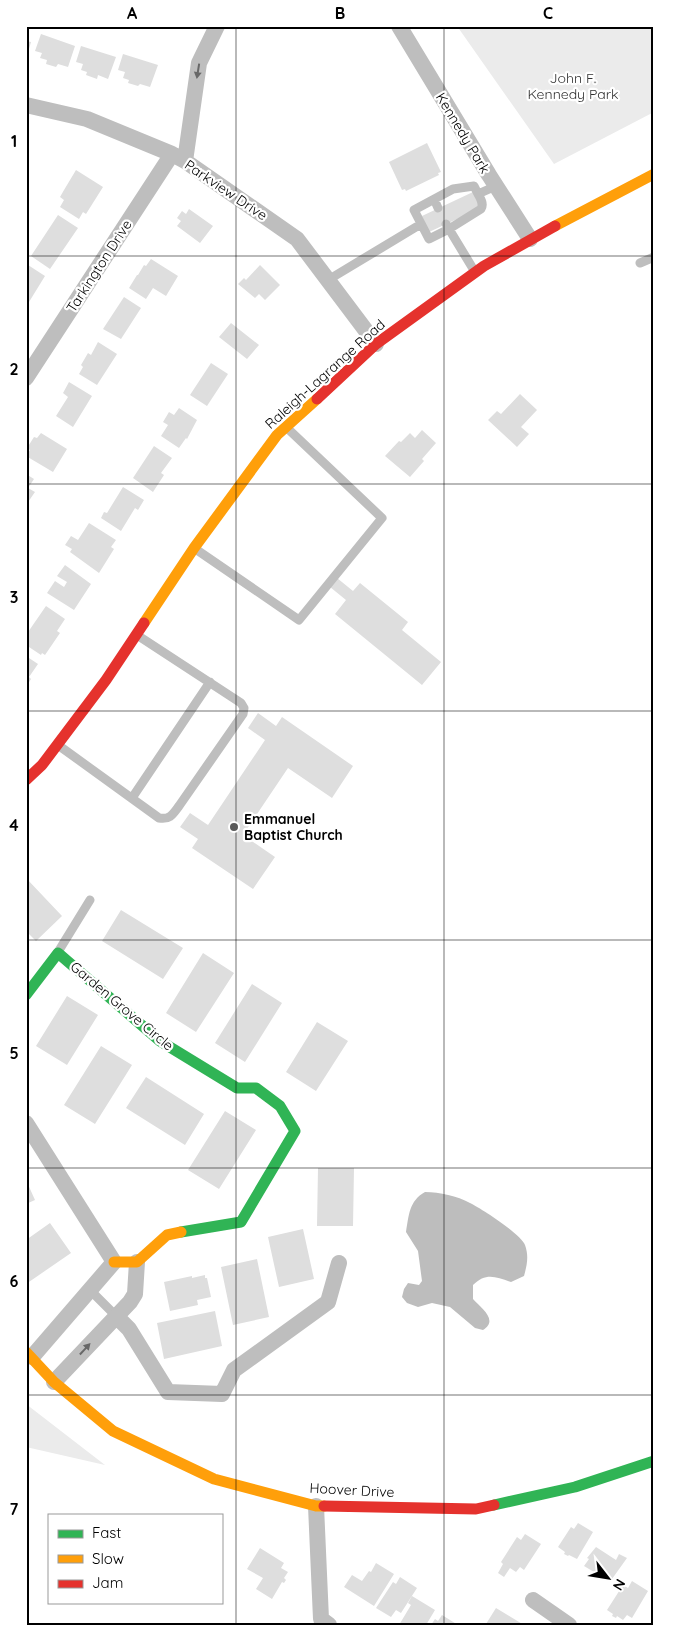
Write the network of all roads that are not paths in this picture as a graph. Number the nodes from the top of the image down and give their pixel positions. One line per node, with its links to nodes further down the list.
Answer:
1 (217, 26): 4 (street, Tarkington Drive, one-way to 4)
2 (399, 26): 6 (street, Kennedy Park)
3 (26, 105): 4 (street, Parkview Drive)
4 (178, 158): 18 (street, Parkview Drive); 20 (street, Tarkington Drive)
5 (654, 174): 14 (street, Raleigh-Lagrange Road)
6 (496, 186): 8 (lane); 14 (street, Kennedy Park)
7 (452, 189): 8 (lane); 9 (lane); 10 (lane)
8 (478, 194): 13 (lane)
9 (434, 199): 11 (lane); 12 (lane)
10 (458, 200)
11 (438, 208)
12 (421, 224): 13 (lane); 18 (lane)
13 (447, 226): 17 (lane)
14 (530, 239): 17 (street, Raleigh-Lagrange Road)
15 (654, 257): 16 (lane)
16 (640, 263)
17 (475, 272): 19 (street, Raleigh-Lagrange Road)
18 (328, 280): 19 (street, Parkview Drive)
19 (376, 344): 21 (street, Raleigh-Lagrange Road)
20 (26, 378)
21 (286, 427): 22 (street, Raleigh-Lagrange Road); 22 (lane)
22 (194, 548): 23 (street, Raleigh-Lagrange Road)
23 (136, 634): 24 (lane); 25 (street, Raleigh-Lagrange Road)
24 (210, 682): 27 (lane); 27 (lane)
25 (57, 744): 26 (street, Raleigh-Lagrange Road); 27 (lane)
26 (26, 780)
27 (132, 798)
28 (90, 900): 29 (lane)
29 (58, 952): 30 (street, Garden Grove Circle); 33 (street, Garden Grove Circle)
30 (26, 995)
31 (26, 1123): 32 (street)
32 (114, 1262): 33 (street); 35 (street)
33 (137, 1262): 36 (street)
34 (339, 1263): 36 (street)
35 (90, 1290): 36 (lane); 37 (street)
36 (117, 1317): 38 (street, one-way to 36)
37 (29, 1354): 38 (street, Hoover Drive)
38 (54, 1382): 40 (street, Hoover Drive)
39 (654, 1461): 40 (street, Hoover Drive)
40 (316, 1506): 42 (street)
41 (533, 1600): 43 (street)
42 (329, 1625)
43 (570, 1625)

